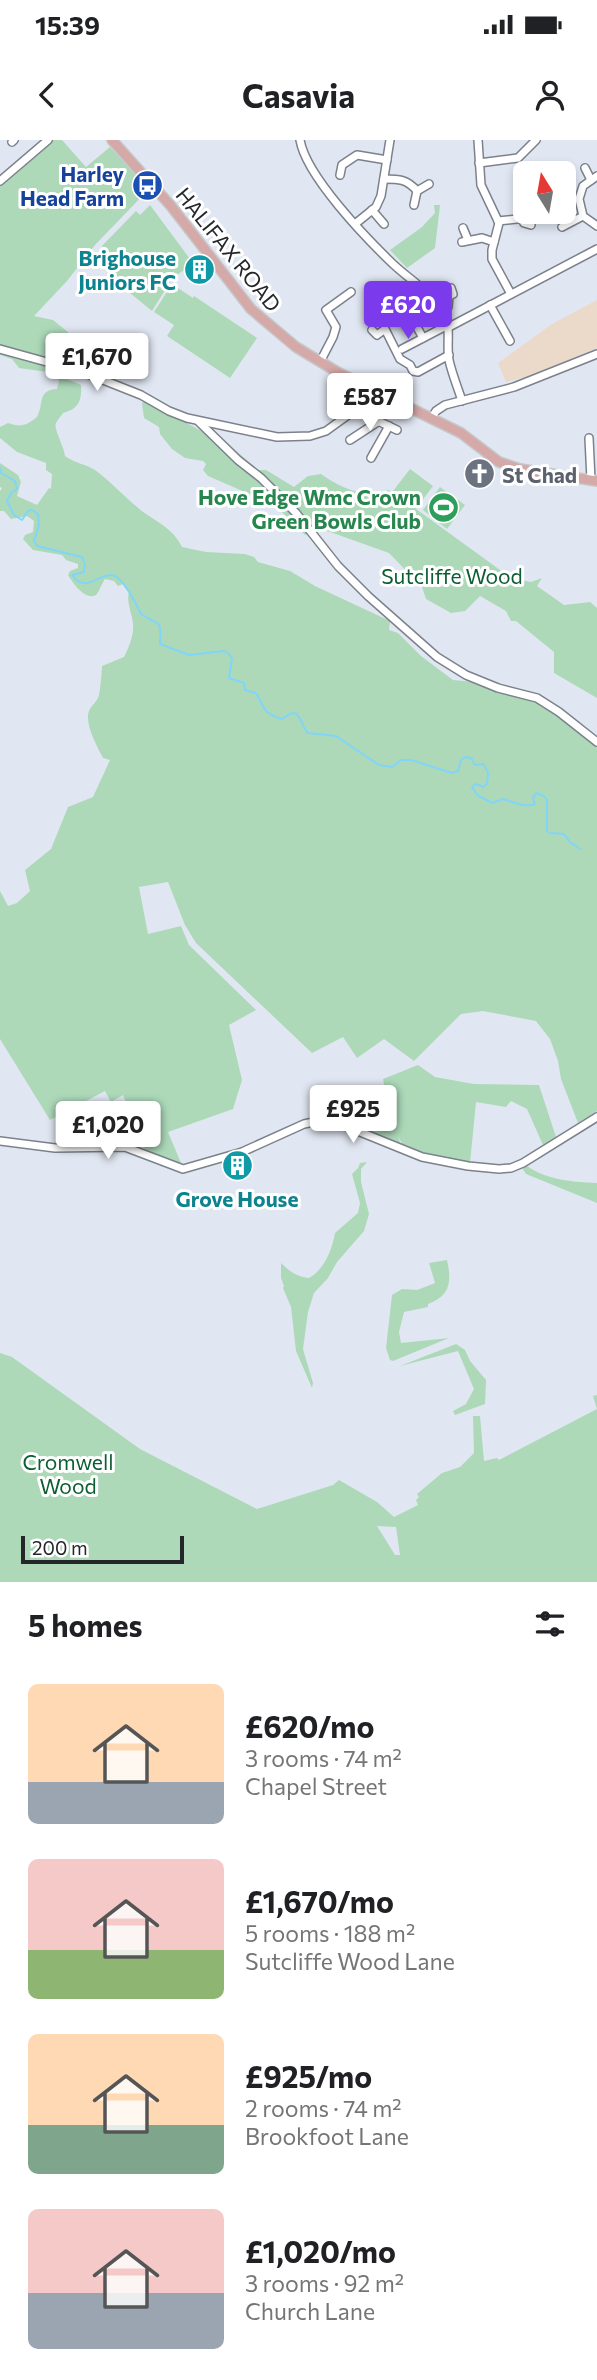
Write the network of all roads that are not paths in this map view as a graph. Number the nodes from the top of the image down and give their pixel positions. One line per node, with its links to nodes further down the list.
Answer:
1 (48, 140): 13 (street)
2 (112, 140): 42 (main road, HALIFAX ROAD)
3 (300, 140): 21 (street)
4 (390, 140): 7 (street)
5 (478, 140): 8 (street)
6 (539, 140): 8 (street)
7 (387, 160): 10 (street); 12 (street)
8 (479, 163): 20 (street)
9 (585, 168): 11 (street)
10 (340, 176)
11 (594, 178): 18 (street)
12 (384, 179): 15 (street); 17 (street)
13 (0, 181)
14 (429, 184): 15 (street)
15 (417, 191): 16 (street)
16 (414, 205)
17 (372, 210): 21 (street); 22 (street)
18 (583, 216): 23 (street); 24 (street)
19 (513, 219): 20 (street)
20 (498, 221): 26 (street)
21 (355, 224): 32 (street)
22 (384, 224)
23 (597, 226)
24 (562, 227)
25 (463, 228): 26 (street)
26 (494, 242): 30 (street)
27 (597, 249): 30 (street)
28 (451, 288): 32 (street)
29 (351, 292): 42 (street)
30 (511, 294): 31 (street)
31 (490, 305): 34 (street); 37 (street)
32 (443, 312): 34 (street)
33 (408, 323): 36 (street)
34 (449, 326): 36 (street); 41 (street)
35 (372, 330): 41 (street)
36 (423, 338): 39 (street)
37 (510, 341)
38 (0, 349): 47 (street)
39 (402, 349)
40 (597, 354): 44 (street)
41 (449, 355): 44 (street)
42 (320, 362): 43 (main road, HALIFAX ROAD)
43 (371, 389): 45 (street); 46 (main road, HALIFAX ROAD)
44 (462, 401): 46 (street)
45 (355, 410): 47 (street); 48 (street)
46 (432, 417): 52 (main road, HALIFAX ROAD)
47 (198, 421): 53 (street)
48 (379, 421): 50 (street); 51 (street)
49 (589, 438): 52 (street)
50 (351, 440)
51 (371, 458)
52 (594, 481)
53 (597, 743)
54 (597, 1116): 55 (street)
55 (0, 1141)

